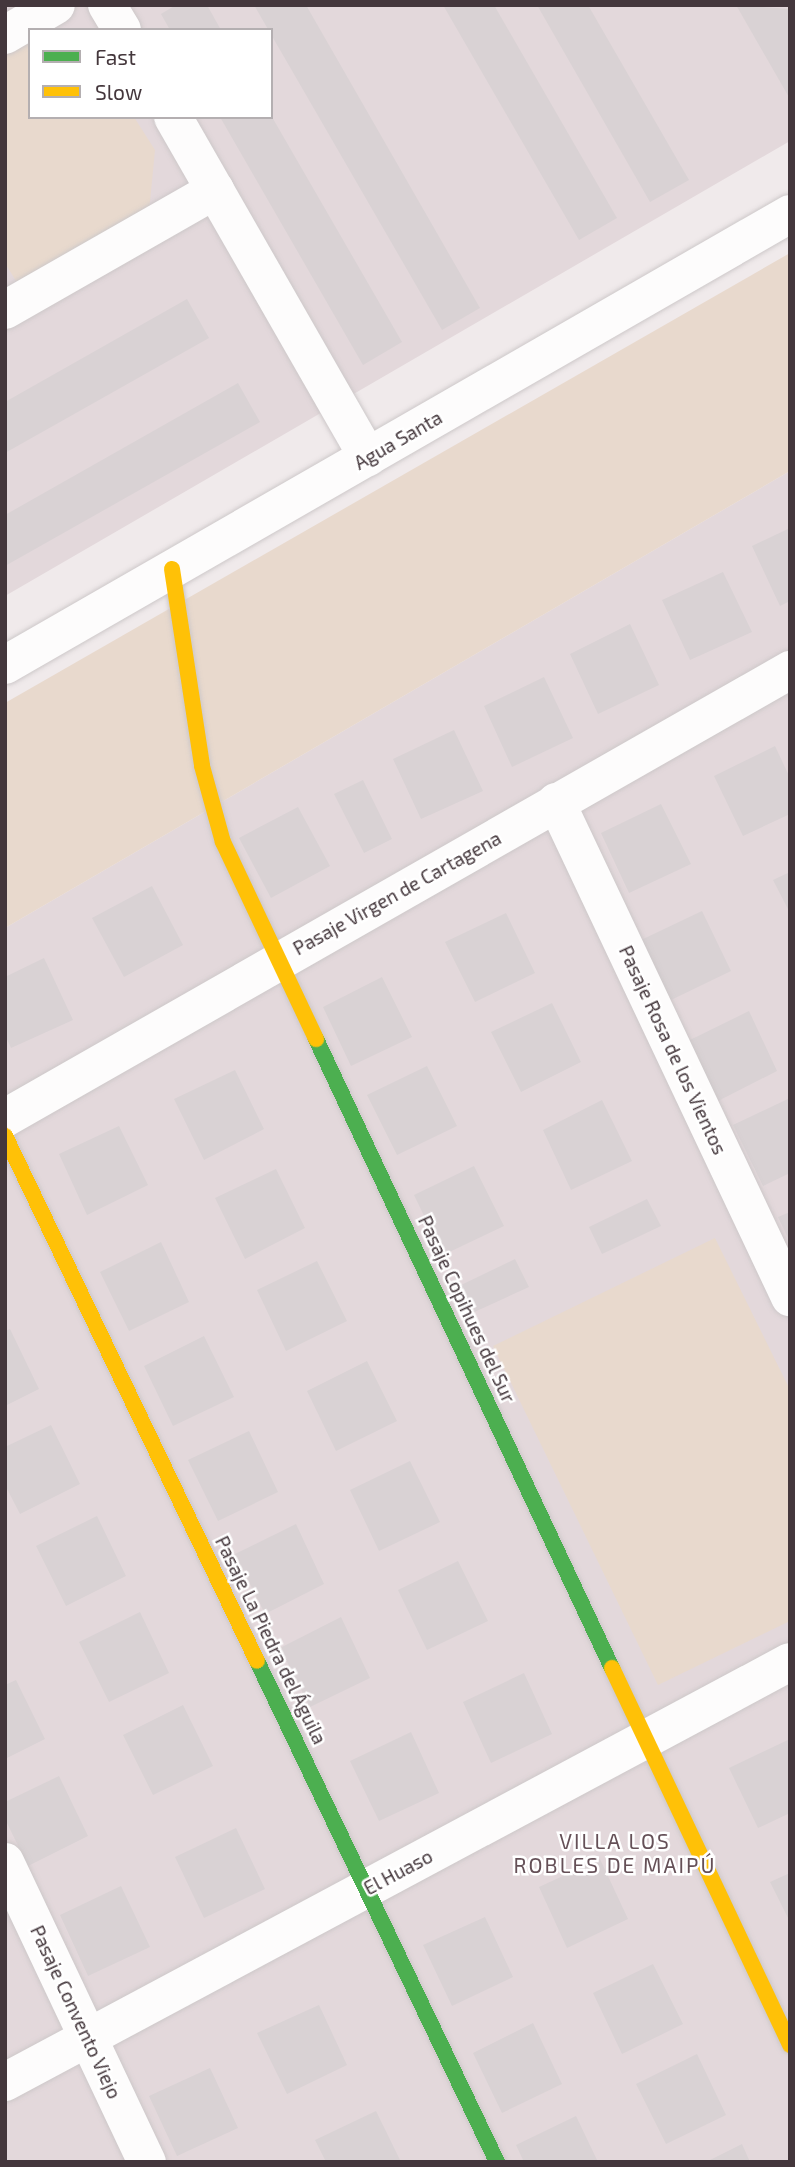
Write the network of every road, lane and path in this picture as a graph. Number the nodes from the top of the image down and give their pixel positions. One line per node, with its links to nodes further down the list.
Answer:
1 (56, 5): 4 (street)
2 (107, 5): 3 (street)
3 (121, 28)
4 (5, 35)
5 (174, 119): 6 (street)
6 (215, 190): 8 (street); 9 (street)
7 (790, 214): 9 (street, Agua Santa)
8 (5, 310)
9 (368, 457): 10 (street, Agua Santa)
10 (172, 569): 11 (street, Agua Santa); 14 (street, Pasaje Copihues del Sur)
11 (5, 665)
12 (790, 670): 13 (street, Pasaje Virgen de Cartagena)
13 (556, 802): 14 (street, Pasaje Virgen de Cartagena); 17 (street, Pasaje Rosa de los Vientos)
14 (279, 959): 15 (street, Pasaje Virgen de Cartagena); 19 (street, Pasaje Copihues del Sur)
15 (5, 1118)
16 (5, 1136): 21 (street, Pasaje La Piedra del Águila)
17 (790, 1297)
18 (790, 1662): 19 (street, El Huaso)
19 (646, 1739): 21 (street, El Huaso); 23 (street, Pasaje Copihues del Sur)
20 (5, 1862): 22 (street, Pasaje Convento Viejo)
21 (367, 1889): 22 (street, El Huaso); 26 (street, Pasaje La Piedra del Águila)
22 (88, 2038): 24 (street, El Huaso); 25 (street, Pasaje Convento Viejo)
23 (790, 2045)
24 (5, 2082)
25 (147, 2162)
26 (497, 2162)

